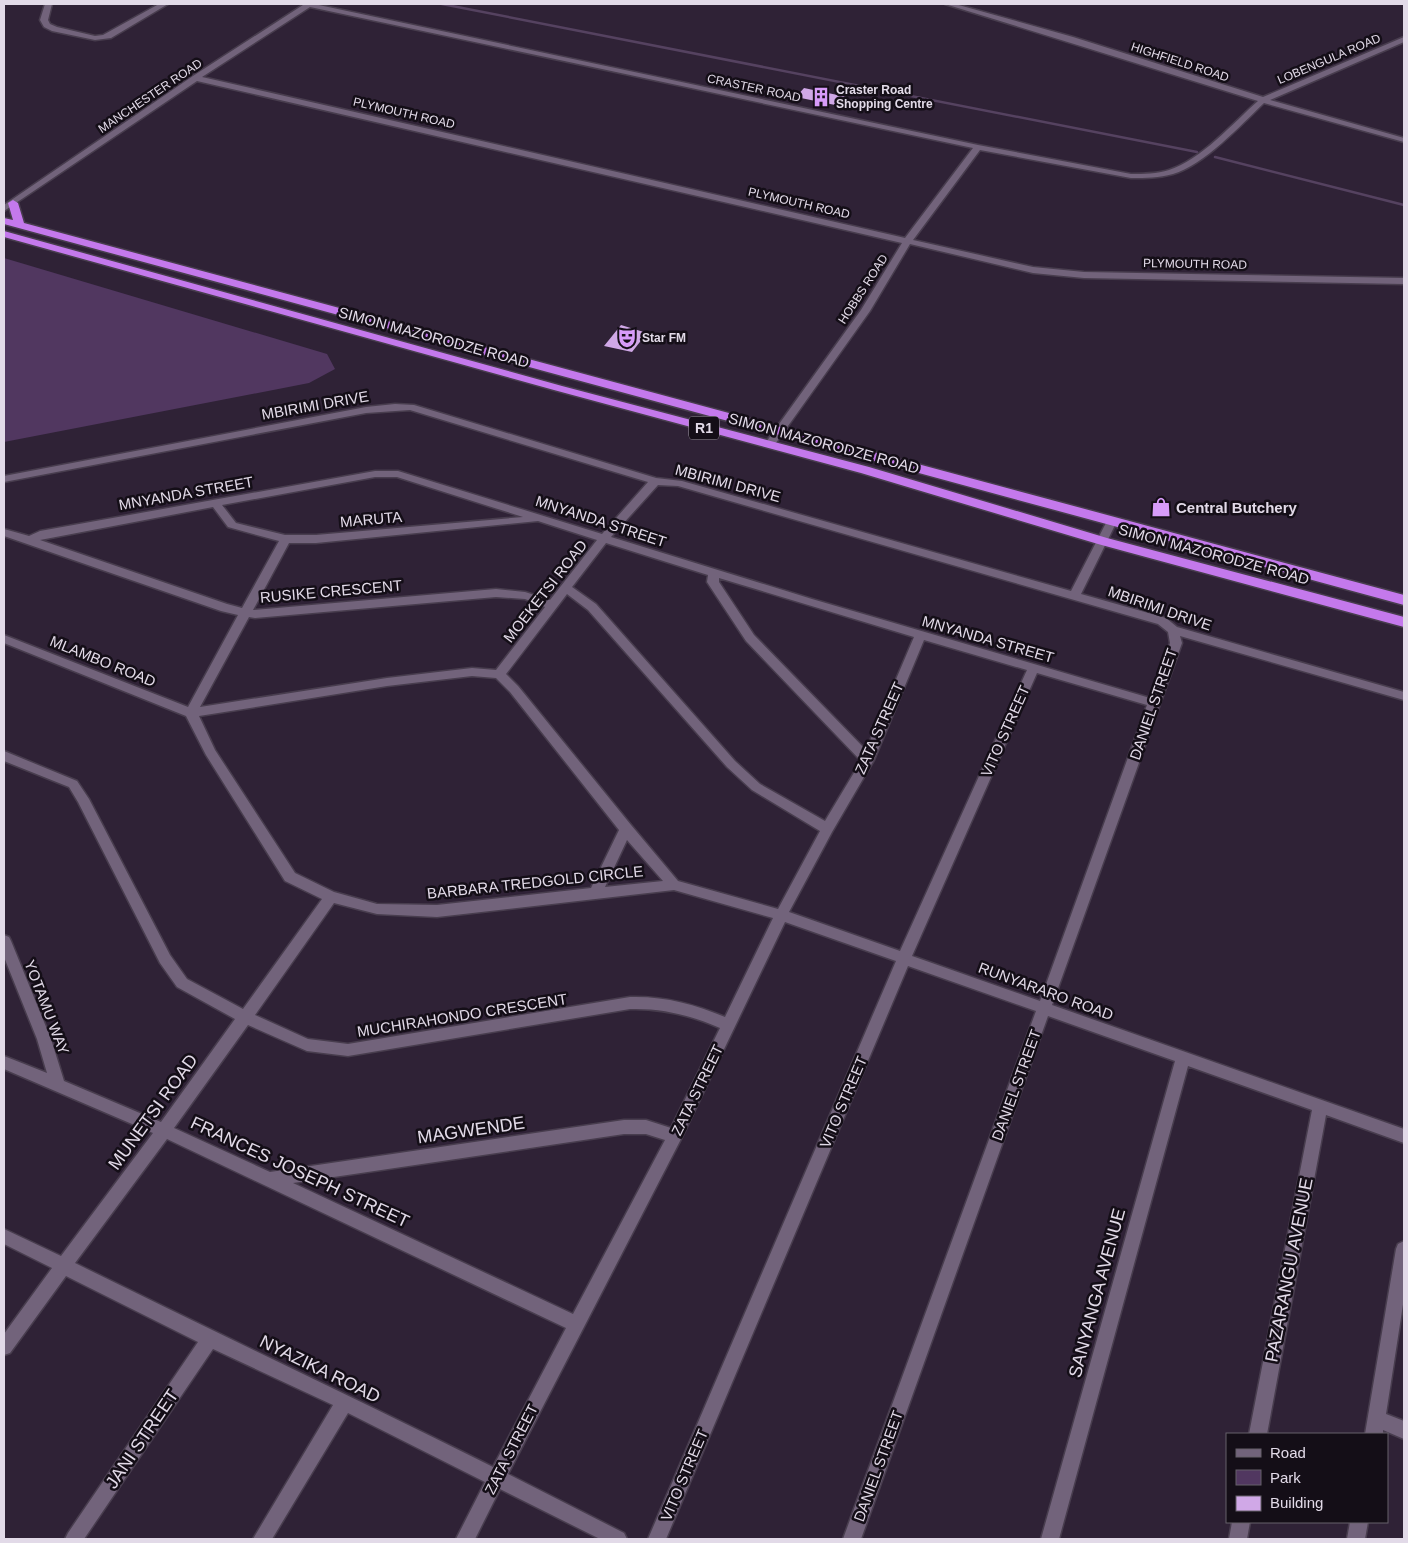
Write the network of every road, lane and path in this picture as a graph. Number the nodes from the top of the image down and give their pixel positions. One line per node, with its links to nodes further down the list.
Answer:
1 (48, 4): 2 (street)
2 (164, 4)
3 (308, 4): 6 (street, MANCHESTER ROAD); 9 (street, CRASTER ROAD)
4 (948, 4): 7 (street, HIGHFIELD ROAD)
5 (1404, 39): 7 (street, LOBENGULA ROAD)
6 (196, 78): 10 (street, MANCHESTER ROAD); 15 (street, PLYMOUTH ROAD)
7 (1263, 100): 8 (street, HIGHFIELD ROAD); 9 (street, CRASTER ROAD)
8 (1404, 140)
9 (978, 146): 15 (street, HOBBS ROAD)
10 (8, 206): 12 (highway)
11 (4, 220): 12 (highway, SIMON MAZORODZE ROAD / R1)
12 (19, 225): 18 (highway, SIMON MAZORODZE ROAD / R1)
13 (4, 226): 16 (highway)
14 (4, 234): 16 (highway, SIMON MAZORODZE ROAD / R1)
15 (908, 240): 17 (street, PLYMOUTH ROAD); 18 (street, HOBBS ROAD)
16 (39, 244): 19 (highway, SIMON MAZORODZE ROAD / R1)
17 (1404, 281)
18 (778, 431): 19 (street, HOBBS ROAD); 20 (highway); 25 (highway, SIMON MAZORODZE ROAD / R1)
19 (769, 445): 20 (highway, SIMON MAZORODZE ROAD / R1)
20 (865, 470): 30 (highway, SIMON MAZORODZE ROAD / R1)
21 (4, 479): 22 (street, MBIRIMI DRIVE)
22 (655, 481): 27 (street, MOEKETSI ROAD); 33 (street, MBIRIMI DRIVE)
23 (216, 504): 24 (street, MNYANDA STREET); 28 (street, MARUTA); 29 (street, MNYANDA STREET)
24 (541, 518): 27 (street, MNYANDA STREET); 28 (street, MARUTA)
25 (1112, 521): 30 (street); 34 (highway, SIMON MAZORODZE ROAD / R1)
26 (4, 532): 29 (street, RUSIKE CRESCENT)
27 (604, 538): 31 (street, MNYANDA STREET); 32 (street, MOEKETSI ROAD)
28 (285, 539): 36 (street)
29 (30, 540): 36 (street, RUSIKE CRESCENT)
30 (1103, 541): 33 (street); 37 (highway, SIMON MAZORODZE ROAD / R1)
31 (714, 573): 39 (street, MNYANDA STREET); 47 (street)
32 (566, 588): 35 (street, MOEKETSI ROAD); 49 (street)
33 (1075, 595): 38 (street, MBIRIMI DRIVE)
34 (1404, 600)
35 (552, 606): 36 (street, RUSIKE CRESCENT); 42 (street, MOEKETSI ROAD)
36 (246, 612): 45 (street)
37 (1404, 622)
38 (1173, 630): 43 (street, MBIRIMI DRIVE); 44 (street, DANIEL STREET)
39 (920, 636): 41 (street, MNYANDA STREET); 47 (street, ZATA STREET)
40 (4, 639): 45 (street, MLAMBO ROAD)
41 (1034, 667): 44 (street, MNYANDA STREET); 55 (street, VITO STREET)
42 (499, 674): 45 (street); 48 (street, BARBARA TREDGOLD CIRCLE)
43 (1404, 696)
44 (1154, 703): 56 (street, DANIEL STREET)
45 (191, 713): 52 (street, BARBARA TREDGOLD CIRCLE)
46 (4, 756): 57 (street, MUCHIRAHONDO CRESCENT)
47 (868, 760): 49 (street, ZATA STREET)
48 (626, 829): 50 (street, BARBARA TREDGOLD CIRCLE); 51 (street)
49 (827, 829): 53 (street, ZATA STREET)
50 (674, 885): 51 (street, BARBARA TREDGOLD CIRCLE); 53 (street, RUNYARARO ROAD)
51 (596, 892): 52 (street, BARBARA TREDGOLD CIRCLE)
52 (331, 897): 57 (street, MUNETSI ROAD)
53 (781, 915): 55 (street, RUNYARARO ROAD); 58 (street, ZATA STREET)
54 (4, 941): 61 (street, YOTAMU WAY)
55 (904, 958): 56 (street, RUNYARARO ROAD); 84 (street, VITO STREET)
56 (1045, 1007): 59 (street, RUNYARARO ROAD); 85 (street, DANIEL STREET)
57 (245, 1017): 58 (street, MUCHIRAHONDO CRESCENT); 63 (street, MUNETSI ROAD)
58 (729, 1025): 64 (street, ZATA STREET)
59 (1182, 1057): 62 (street, RUNYARARO ROAD); 86 (street, SANYANGA AVENUE)
60 (4, 1062): 61 (street, FRANCES JOSEPH STREET)
61 (58, 1086): 63 (street, FRANCES JOSEPH STREET)
62 (1320, 1106): 65 (street, RUNYARARO ROAD); 76 (street, PAZARANGU AVENUE)
63 (164, 1130): 66 (street, FRANCES JOSEPH STREET); 69 (street, MUNETSI ROAD)
64 (675, 1136): 66 (street, MAGWENDE); 70 (street, ZATA STREET)
65 (1404, 1136)
66 (271, 1179): 70 (street, FRANCES JOSEPH STREET)
67 (4, 1236): 69 (street, NYAZIKA ROAD)
68 (1404, 1249): 74 (street)
69 (64, 1266): 71 (street, NYAZIKA ROAD); 72 (street, MUNETSI ROAD)
70 (576, 1324): 77 (street, ZATA STREET)
71 (210, 1339): 73 (street, NYAZIKA ROAD); 80 (street, JANI STREET)
72 (4, 1347)
73 (345, 1402): 77 (street, NYAZIKA ROAD); 81 (street)
74 (1375, 1426): 75 (street)
75 (1404, 1430)
76 (1258, 1433)
77 (496, 1478): 82 (street, ZATA STREET); 83 (street, NYAZIKA ROAD)
78 (1241, 1523): 87 (street)
79 (1359, 1523): 88 (street)
80 (74, 1539)
81 (262, 1539)
82 (465, 1539)
83 (618, 1539)
84 (657, 1539)
85 (852, 1539)
86 (1050, 1539)
87 (1238, 1539)
88 (1356, 1539)

